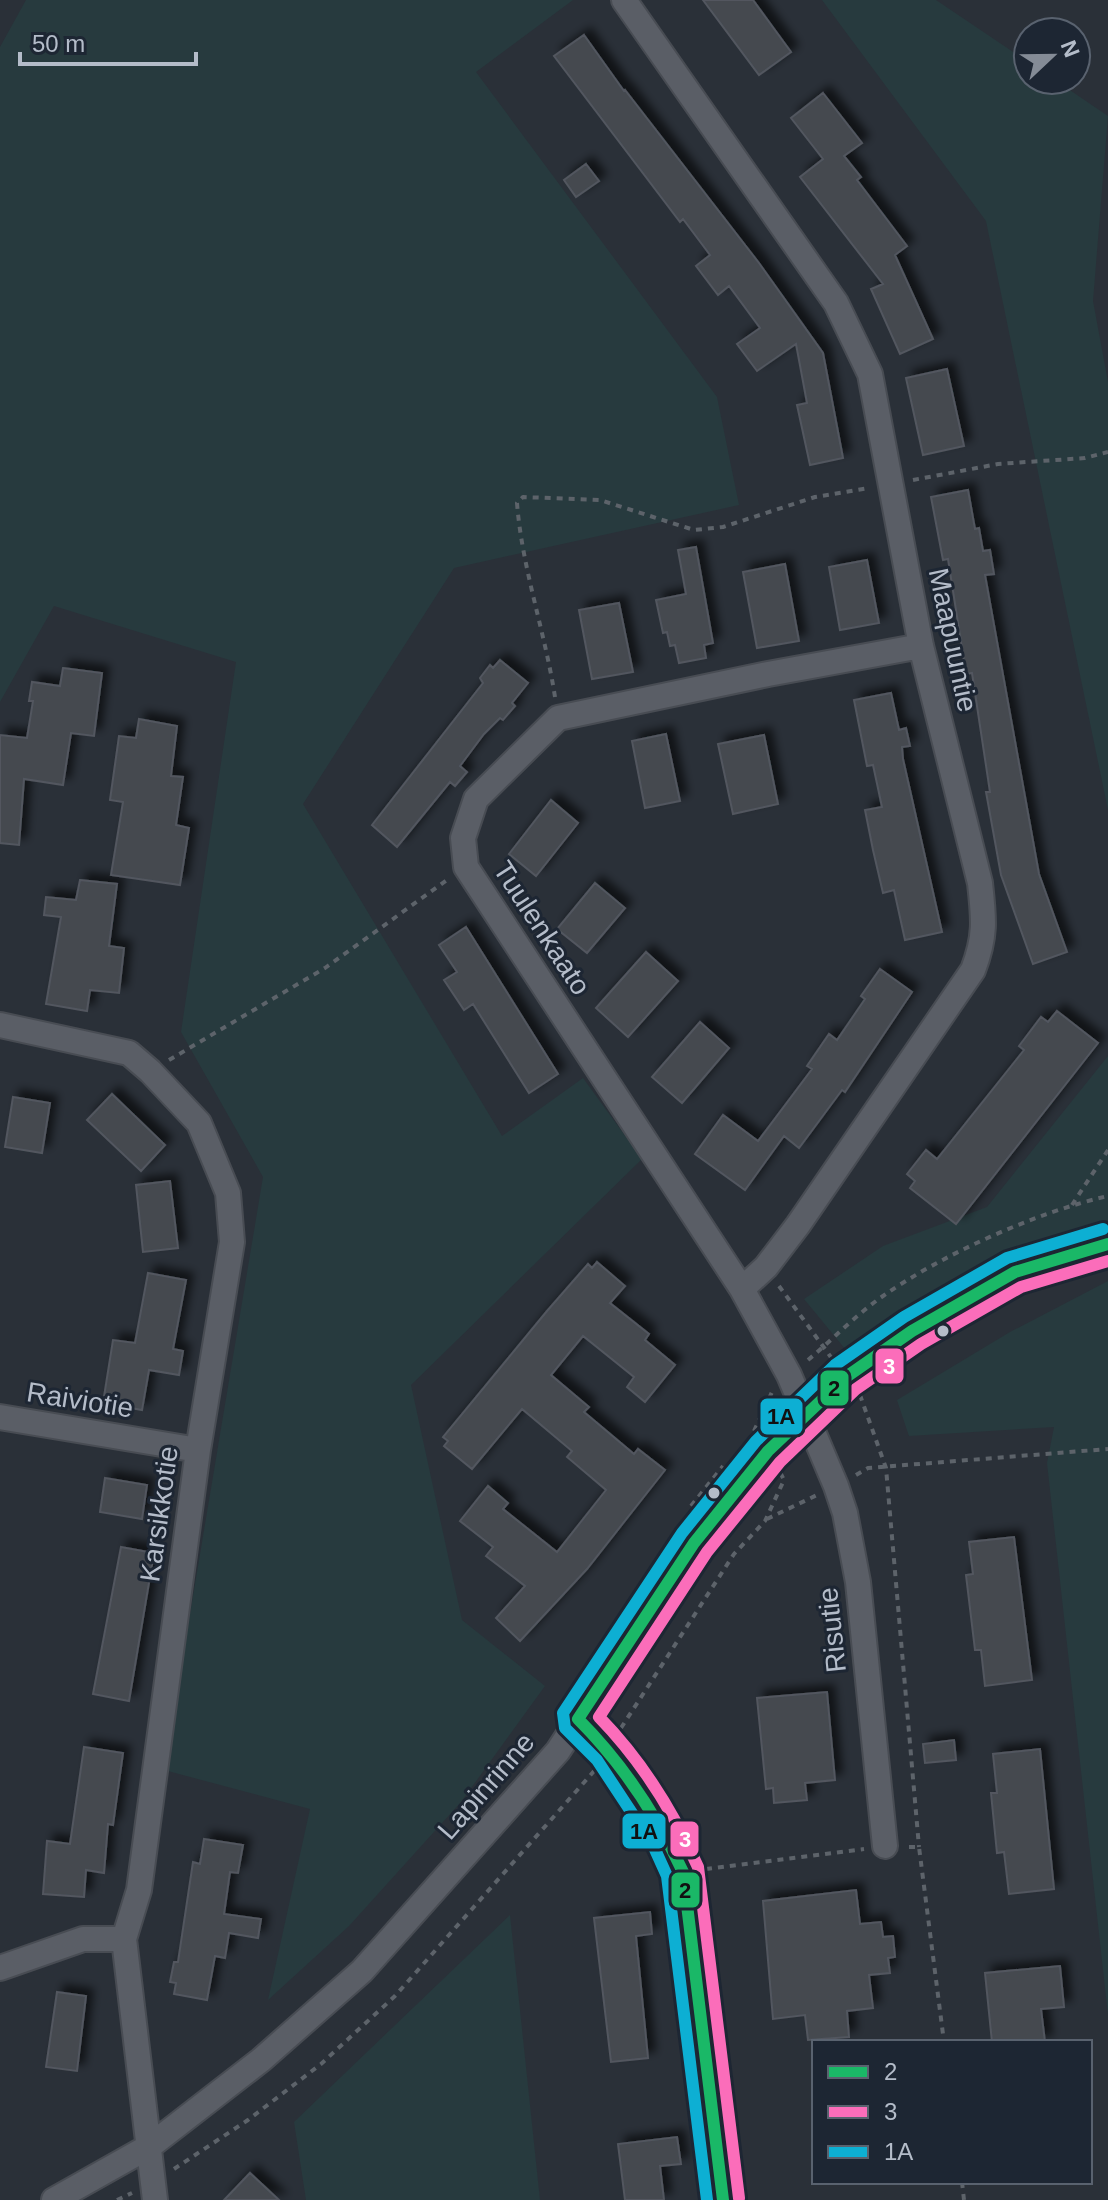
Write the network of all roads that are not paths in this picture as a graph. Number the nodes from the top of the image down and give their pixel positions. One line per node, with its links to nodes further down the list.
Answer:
1 (624, 0): 2 (street, Maapuuntie)
2 (921, 646): 5 (street, Maapuuntie); 5 (street, Tuulenkaato)
3 (0, 1025): 8 (street, Karsikkotie)
4 (1108, 1244): 6 (street, Lapinrinne)
5 (742, 1289): 6 (street, Tuulenkaato)
6 (805, 1415): 9 (street, Lapinrinne); 10 (street, Risutie)
7 (0, 1417): 8 (street, Raiviotie)
8 (198, 1450): 11 (street, Karsikkotie)
9 (578, 1719): 13 (street, Lapinrinne); 16 (street)
10 (885, 1846)
11 (124, 1939): 12 (street); 13 (street, Karsikkotie)
12 (0, 1968)
13 (150, 2146): 14 (street, Karsikkotie); 15 (street, Lapinrinne)
14 (154, 2192)
15 (54, 2200)
16 (723, 2200)

